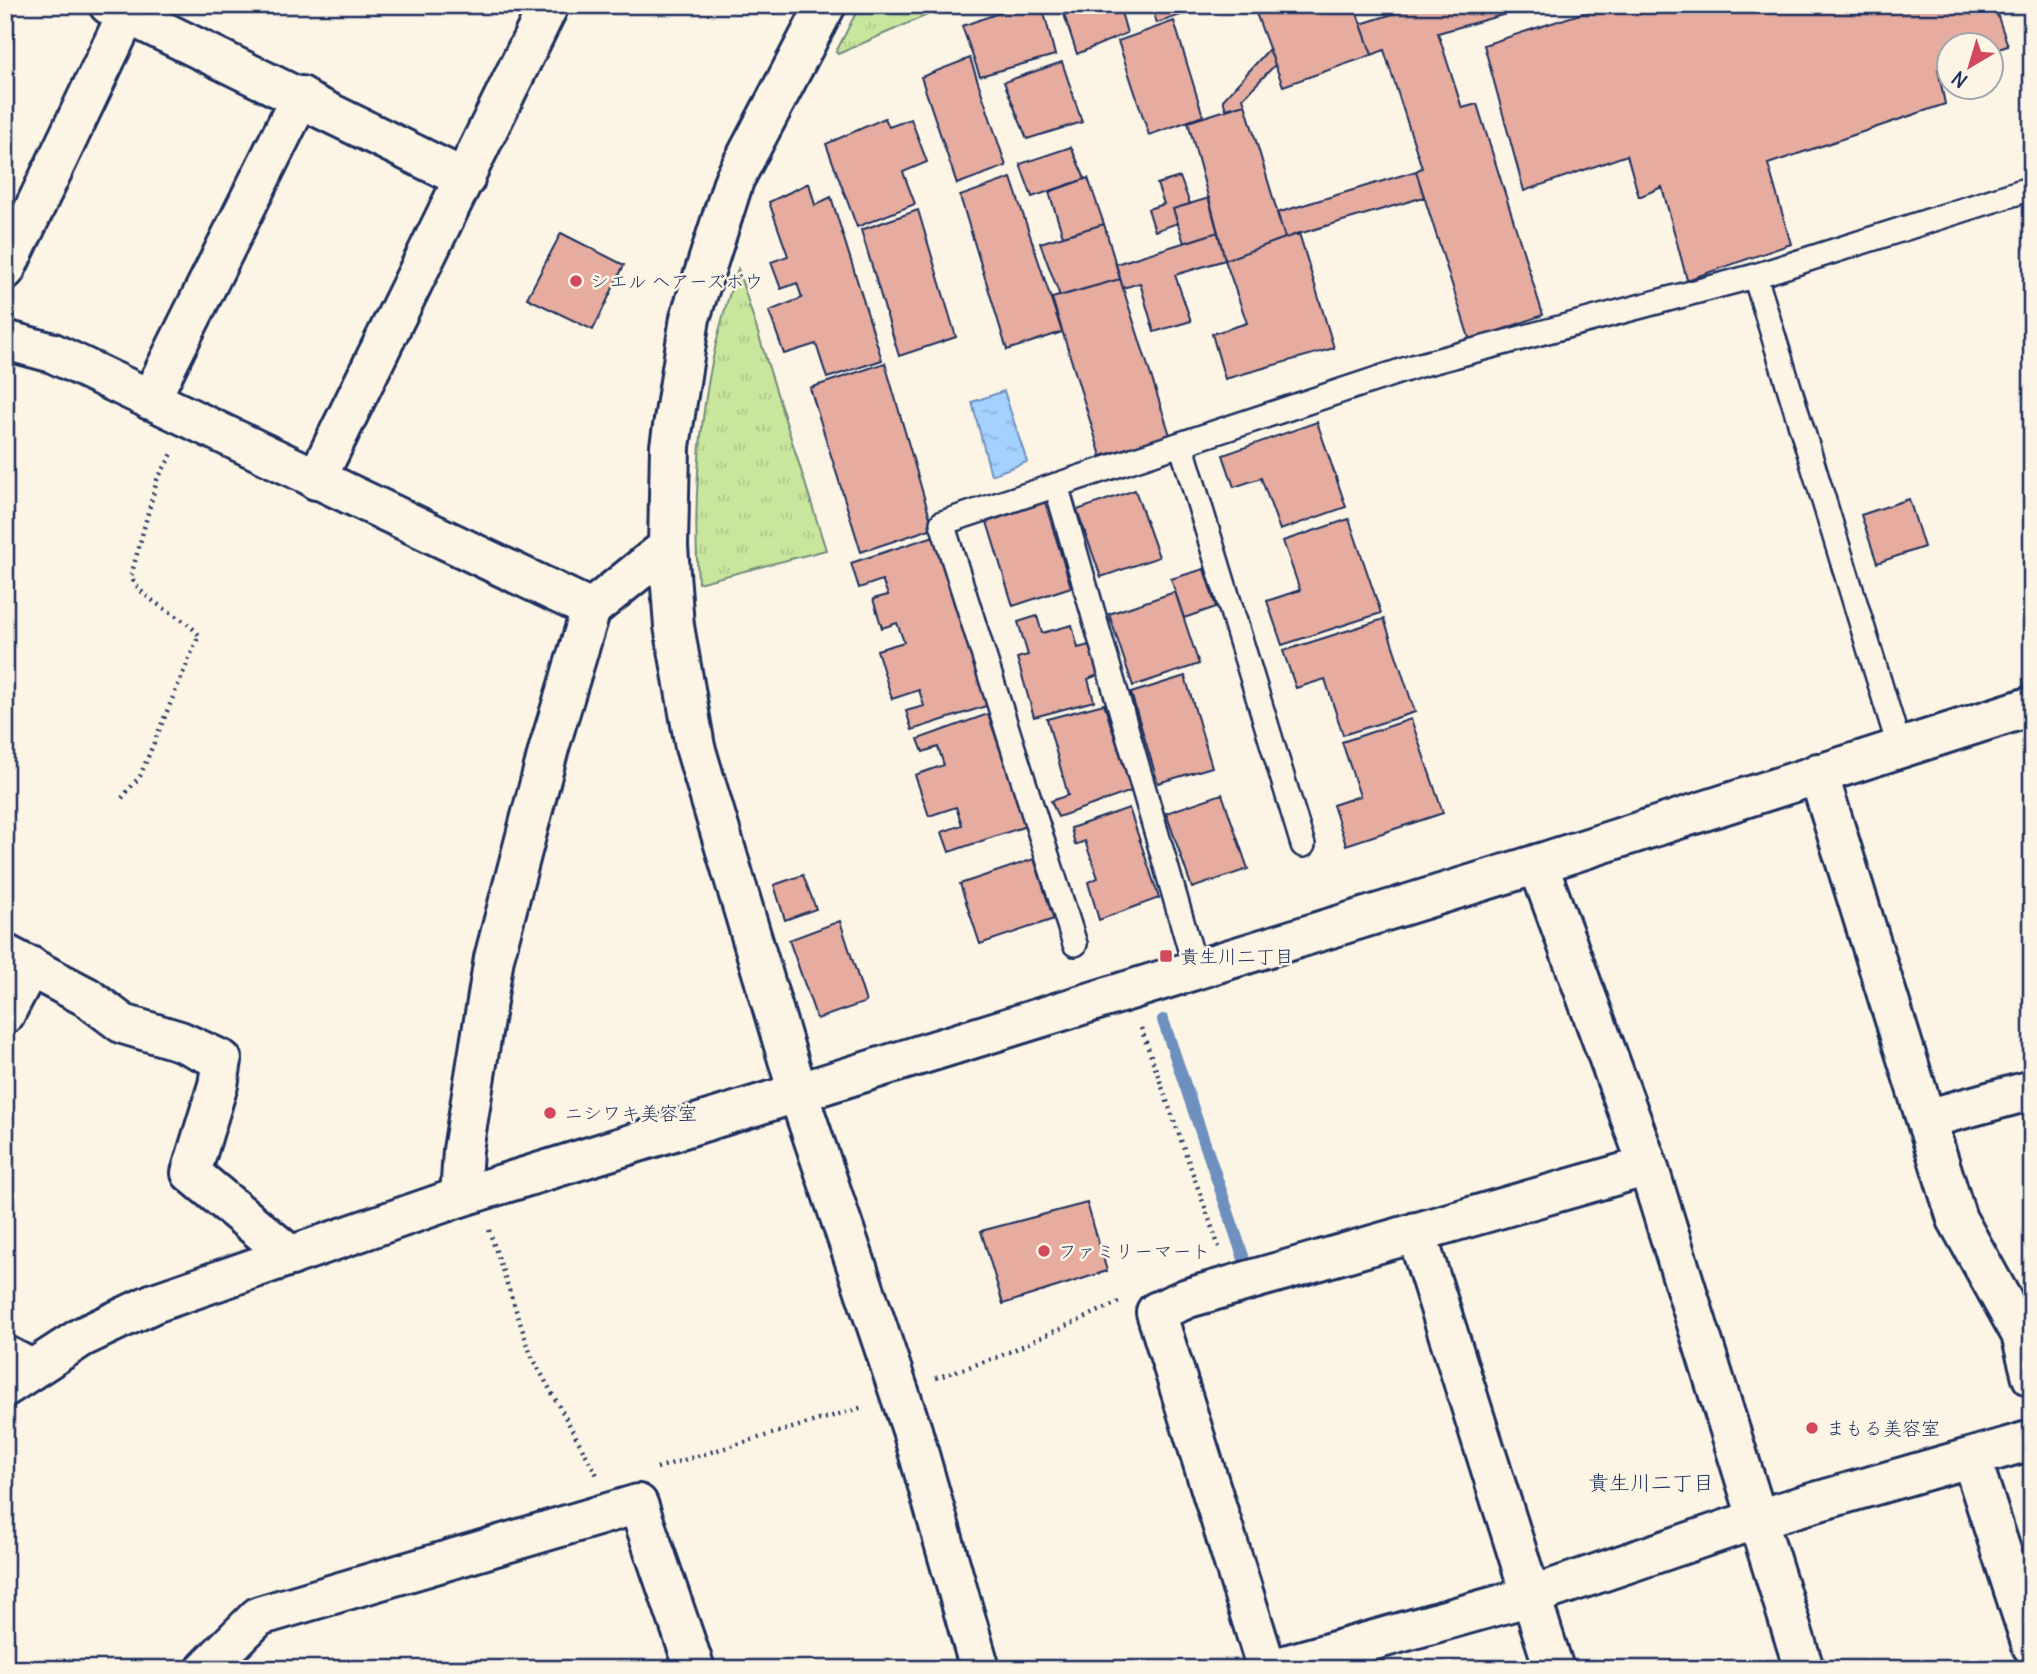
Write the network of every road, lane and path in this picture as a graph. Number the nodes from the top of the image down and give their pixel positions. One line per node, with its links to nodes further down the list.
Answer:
1 (549, 5): 5 (street)
2 (826, 5): 15 (street)
3 (118, 10): 4 (street); 7 (street)
4 (301, 96): 5 (street); 10 (street)
5 (465, 179): 13 (street)
6 (2032, 188): 8 (lane)
7 (5, 270)
8 (1755, 276): 12 (lane); 18 (lane)
9 (5, 340): 10 (street)
10 (150, 400): 11 (street)
11 (192, 420): 13 (street); 20 (path)
12 (1181, 444): 14 (lane); 21 (lane)
13 (316, 480): 16 (street)
14 (1056, 485): 23 (lane); 25 (lane)
15 (668, 547): 16 (street); 29 (street)
16 (591, 609): 32 (street)
17 (2032, 706): 18 (street)
18 (1899, 746): 19 (street)
19 (1818, 773): 22 (street); 30 (street)
20 (122, 798)
21 (1303, 845)
22 (1538, 864): 25 (street); 31 (street)
23 (1074, 944)
24 (18, 960): 26 (street); 35 (street)
25 (1196, 970): 29 (street)
26 (5, 1014)
27 (1140, 1024): 34 (path)
28 (2032, 1090): 30 (street)
29 (798, 1093): 32 (street); 49 (street)
30 (1926, 1119): 38 (street)
31 (1647, 1166): 33 (street); 44 (street)
32 (469, 1194): 35 (street); 43 (path)
33 (1416, 1232): 45 (street); 50 (street)
34 (1221, 1255)
35 (292, 1256): 37 (street)
36 (1124, 1300): 39 (path)
37 (14, 1370)
38 (2032, 1377)
39 (935, 1379)
40 (868, 1406): 43 (path)
41 (2032, 1440): 42 (street)
42 (1971, 1458): 44 (street); 46 (street)
43 (623, 1508): 47 (street); 48 (street)
44 (1760, 1518): 45 (street); 52 (street)
45 (1531, 1596): 50 (street); 51 (street)
46 (2032, 1646)
47 (206, 1669)
48 (695, 1669)
49 (980, 1669)
50 (1269, 1669)
51 (1554, 1669)
52 (1804, 1669)

